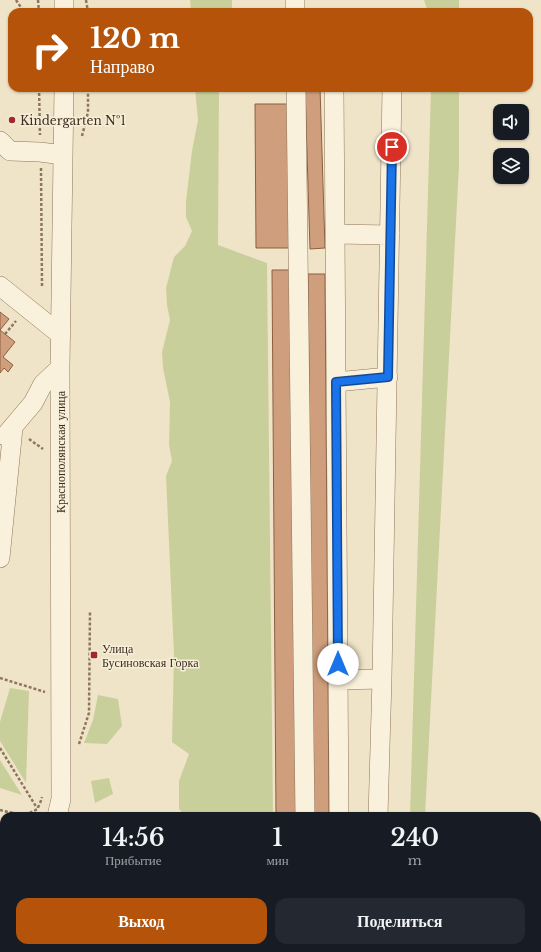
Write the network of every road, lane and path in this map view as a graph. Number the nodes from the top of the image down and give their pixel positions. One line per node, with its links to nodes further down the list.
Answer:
1 (64, 92): 8 (street, Краснополянская улица)
2 (88, 92): 7 (path)
3 (296, 92): 28 (street)
4 (334, 92): 9 (street)
5 (392, 92): 10 (street)
6 (0, 141): 8 (street)
7 (80, 142)
8 (63, 155): 12 (street, Краснополянская улица)
9 (335, 234): 10 (street); 15 (street)
10 (390, 235): 14 (street)
11 (0, 286): 12 (street)
12 (61, 335): 13 (street, Краснополянская улица)
13 (60, 368): 16 (street); 27 (street, Краснополянская улица)
14 (388, 377): 15 (street); 21 (street)
15 (336, 382): 22 (street)
16 (13, 428): 17 (street); 18 (street)
17 (0, 443)
18 (0, 558)
19 (90, 611): 24 (path)
20 (0, 678): 23 (path)
21 (382, 679): 22 (street); 30 (street)
22 (339, 680): 29 (street)
23 (47, 692)
24 (78, 746)
25 (0, 748): 26 (path)
26 (38, 808)
27 (58, 812)
28 (305, 812)
29 (339, 812)
30 (378, 812)

